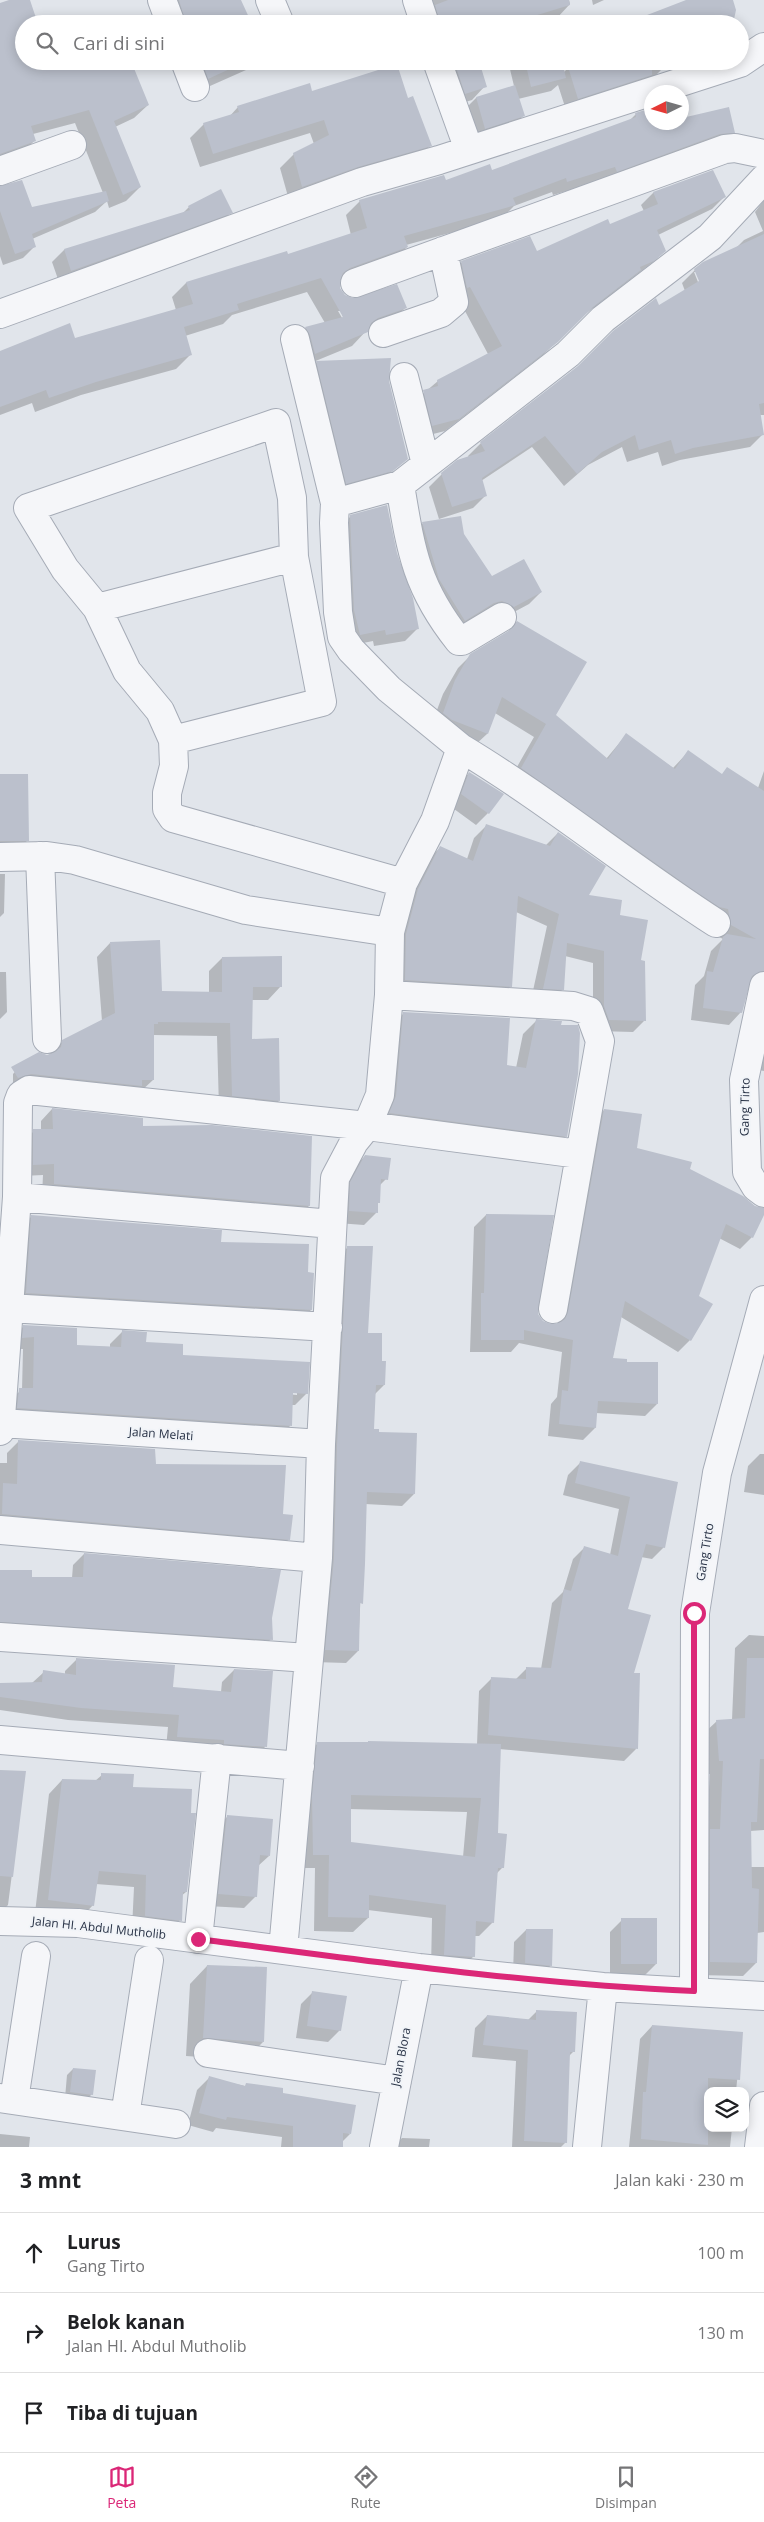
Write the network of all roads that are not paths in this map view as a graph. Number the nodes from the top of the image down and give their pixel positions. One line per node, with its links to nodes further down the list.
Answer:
1 (162, 0): 3 (street)
2 (270, 0): 4 (street)
3 (168, 15)
4 (276, 15)
5 (764, 46): 6 (street)
6 (749, 57)
7 (188, 70): 10 (street)
8 (440, 70): 12 (street)
9 (718, 70): 12 (street)
10 (195, 87)
11 (72, 145): 14 (street)
12 (469, 150): 18 (street)
13 (764, 154): 16 (street)
14 (0, 171)
15 (764, 179): 22 (street)
16 (443, 250): 17 (street); 19 (street)
17 (355, 283)
18 (0, 314)
19 (383, 333)
20 (295, 339): 24 (street)
21 (404, 377): 22 (street)
22 (426, 464): 23 (street)
23 (400, 485): 24 (street); 27 (street)
24 (336, 503): 29 (street)
25 (294, 557): 26 (street); 26 (street); 28 (street)
26 (97, 608): 28 (street)
27 (502, 617)
28 (173, 740): 32 (street)
29 (461, 748): 32 (street); 33 (street)
30 (40, 856): 31 (street); 34 (street); 37 (street)
31 (0, 857)
32 (403, 883): 34 (street)
33 (716, 923)
34 (390, 932): 36 (street)
35 (764, 986): 40 (street, Gang Tirto)
36 (389, 995): 38 (street); 39 (street)
37 (47, 1039)
38 (367, 1126): 39 (street); 41 (street); 42 (street)
39 (579, 1154): 45 (street)
40 (764, 1193)
41 (17, 1197): 42 (street); 44 (street)
42 (332, 1224): 46 (street)
43 (764, 1300): 64 (street, Gang Tirto)
44 (9, 1308): 46 (street); 47 (street)
45 (553, 1309)
46 (328, 1327): 49 (street)
47 (1, 1423): 48 (street); 49 (street, Jalan Melati)
48 (0, 1430)
49 (321, 1444): 51 (street)
50 (0, 1530): 51 (street)
51 (318, 1558): 53 (street)
52 (0, 1637): 53 (street)
53 (308, 1658): 56 (street)
54 (0, 1740): 55 (street)
55 (217, 1758): 56 (street); 58 (street)
56 (300, 1766): 59 (street)
57 (0, 1921): 58 (street, Jalan HI. Abdul Mutholib)
58 (198, 1939): 59 (street, Jalan HI. Abdul Mutholib)
59 (283, 1950): 62 (street, Jalan HI. Abdul Mutholib)
60 (36, 1956): 68 (street)
61 (150, 1960): 70 (street)
62 (419, 1968): 63 (street, Jalan HI. Abdul Mutholib); 67 (street, Jalan Blora)
63 (603, 1987): 64 (street, Jalan HI. Abdul Mutholib); 73 (street)
64 (694, 1991): 65 (street, Jalan HI. Abdul Mutholib)
65 (764, 1996)
66 (208, 2053): 67 (street)
67 (397, 2081): 72 (street, Jalan Blora)
68 (7, 2099): 70 (street)
69 (764, 2106): 74 (street)
70 (125, 2116): 71 (street)
71 (176, 2124)
72 (384, 2147)
73 (587, 2147)
74 (759, 2147)

